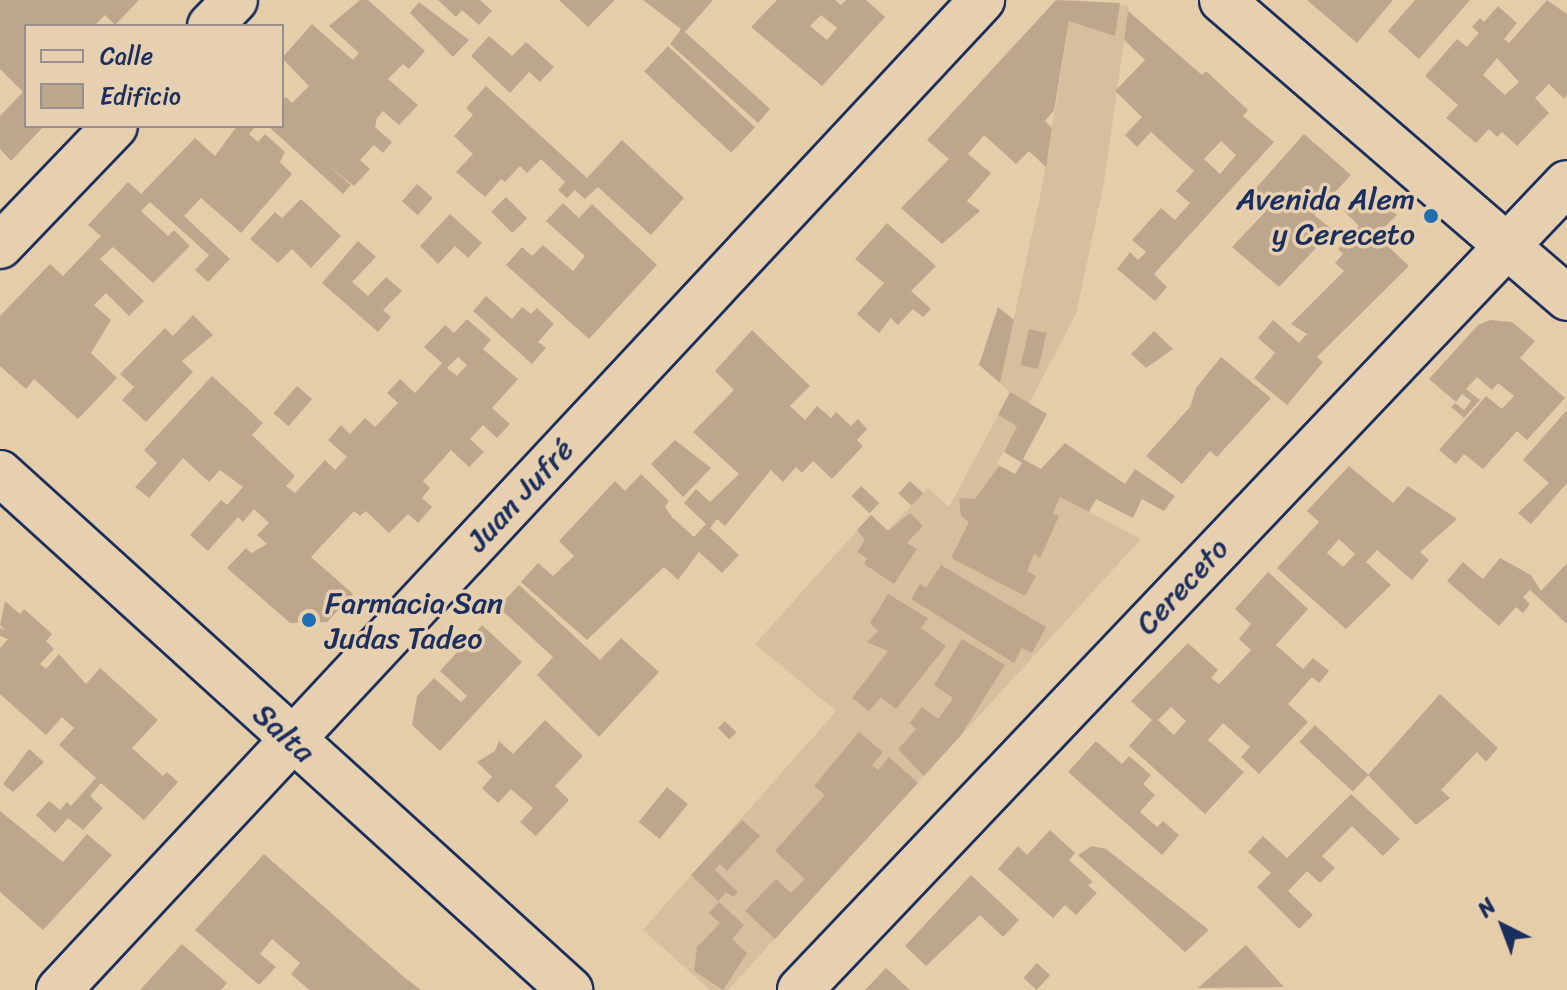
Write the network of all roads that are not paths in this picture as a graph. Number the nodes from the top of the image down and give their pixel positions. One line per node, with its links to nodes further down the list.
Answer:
1 (235, 0): 4 (street)
2 (982, 0): 11 (street, Juan Jufré)
3 (1222, 0): 7 (street)
4 (212, 24)
5 (113, 128): 8 (street)
6 (1567, 183): 7 (street, Cereceto)
7 (1506, 244): 9 (street); 14 (street, Cereceto)
8 (0, 246)
9 (1567, 298)
10 (0, 473): 11 (street, Salta)
11 (292, 740): 12 (street, Juan Jufré); 13 (street, Salta)
12 (59, 990)
13 (570, 990)
14 (800, 990)

